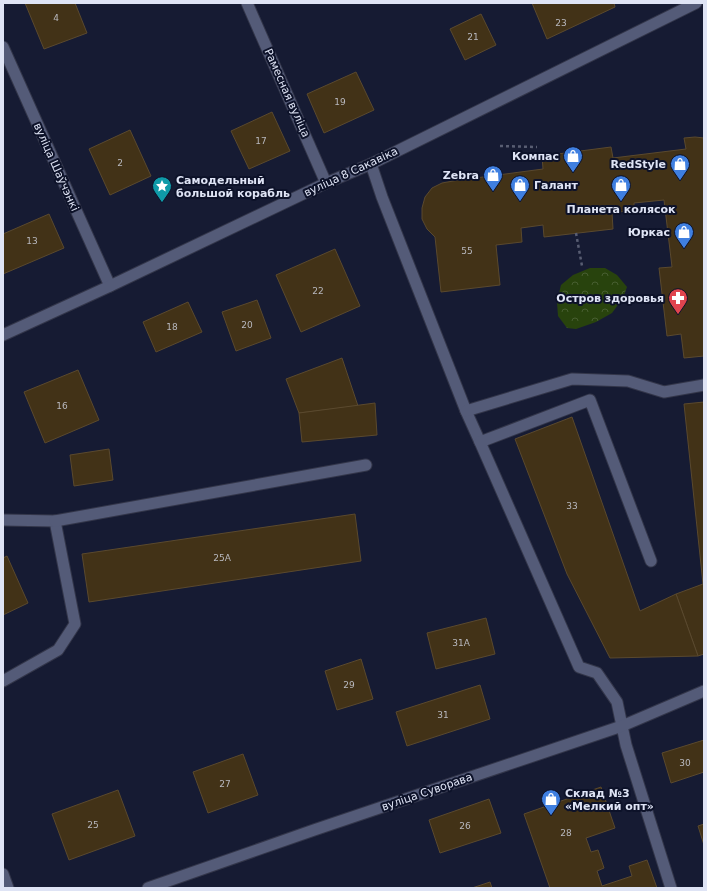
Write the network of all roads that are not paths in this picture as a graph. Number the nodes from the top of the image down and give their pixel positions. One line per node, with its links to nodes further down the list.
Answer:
1 (247, 3): 5 (street, Рамесная вуліца)
2 (696, 3): 4 (street, вуліца 8 Сакавіка)
3 (3, 47): 6 (street, вуліца Шаўчэнкі)
4 (371, 164): 5 (street, вуліца 8 Сакавіка); 9 (street)
5 (326, 184): 6 (street, вуліца 8 Сакавіка)
6 (110, 286): 7 (street, вуліца 8 Сакавіка)
7 (3, 335)
8 (704, 385): 9 (street)
9 (466, 411): 10 (street)
10 (480, 442): 14 (street); 17 (street)
11 (366, 465): 13 (street)
12 (3, 520): 13 (street)
13 (55, 521): 15 (street)
14 (651, 562)
15 (3, 681)
16 (704, 691): 17 (street, вуліца Суворава)
17 (622, 726): 20 (street, вуліца Суворава); 21 (street)
18 (3, 874): 19 (street)
19 (8, 888)
20 (148, 888)
21 (671, 888)

